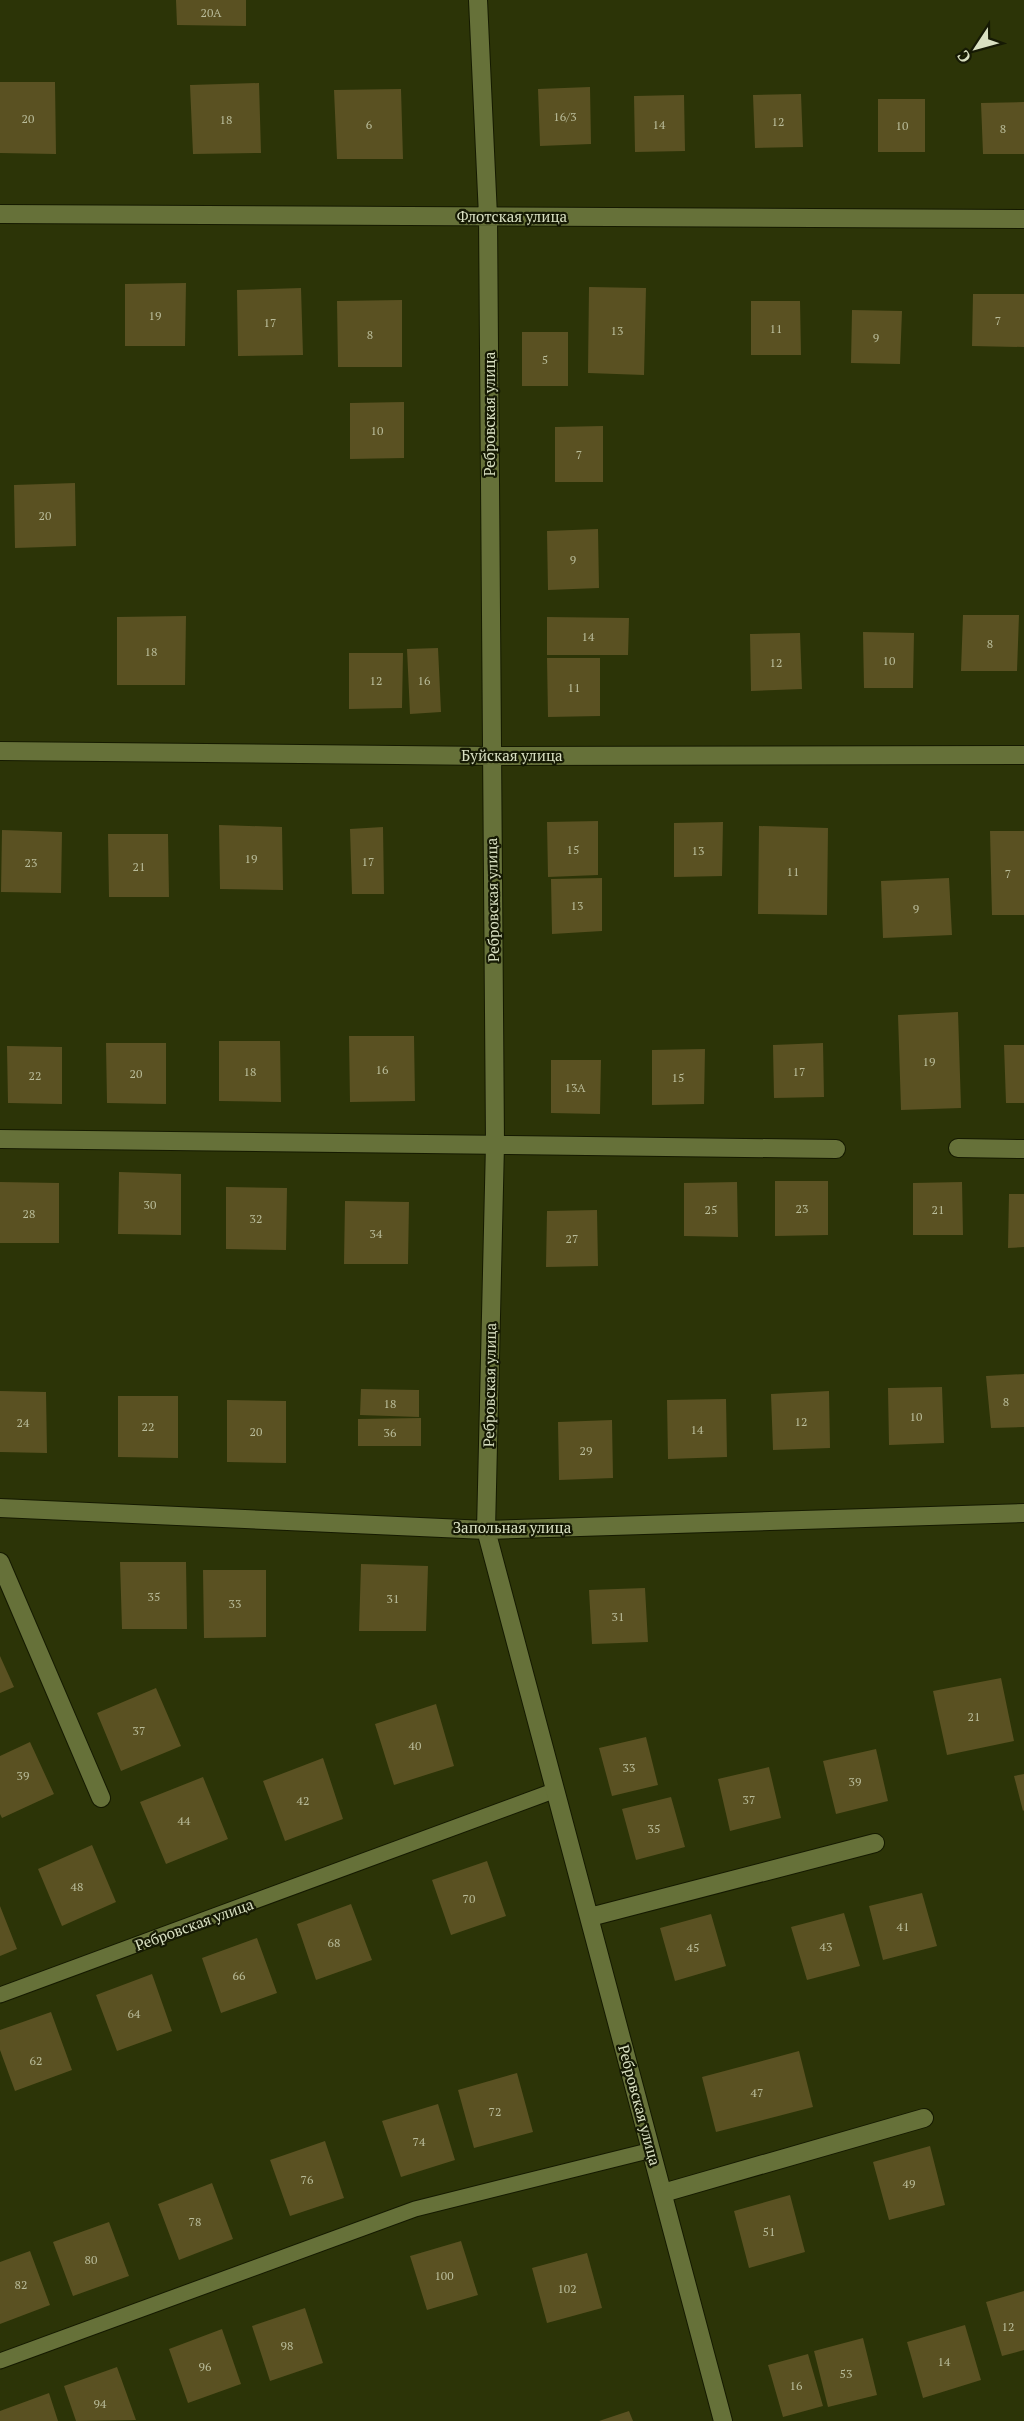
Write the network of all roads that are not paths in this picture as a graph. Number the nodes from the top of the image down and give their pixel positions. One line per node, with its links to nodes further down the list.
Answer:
1 (478, 0): 3 (street, Ребровская улица)
2 (0, 214): 3 (street, Флотская улица)
3 (488, 216): 4 (street, Флотская улица); 7 (street, Ребровская улица)
4 (1024, 219)
5 (0, 751): 7 (street, Буйская улица)
6 (1024, 755): 7 (street, Буйская улица)
7 (491, 756): 9 (street, Ребровская улица)
8 (0, 1138): 9 (street)
9 (495, 1144): 11 (street); 15 (street, Ребровская улица)
10 (958, 1148): 12 (street)
11 (836, 1149)
12 (1024, 1149)
13 (0, 1508): 15 (street, Запольная улица)
14 (1024, 1513): 15 (street, Запольная улица)
15 (486, 1530): 17 (street, Ребровская улица)
16 (0, 1562): 18 (street)
17 (556, 1790): 20 (street, Ребровская улица); 21 (lane, Ребровская улица)
18 (101, 1798)
19 (875, 1843): 20 (street)
20 (590, 1917): 23 (street, Ребровская улица)
21 (0, 1995)
22 (924, 2118): 24 (street)
23 (652, 2150): 24 (street, Ребровская улица); 25 (lane)
24 (663, 2193): 26 (street, Ребровская улица)
25 (0, 2361)
26 (723, 2421)

